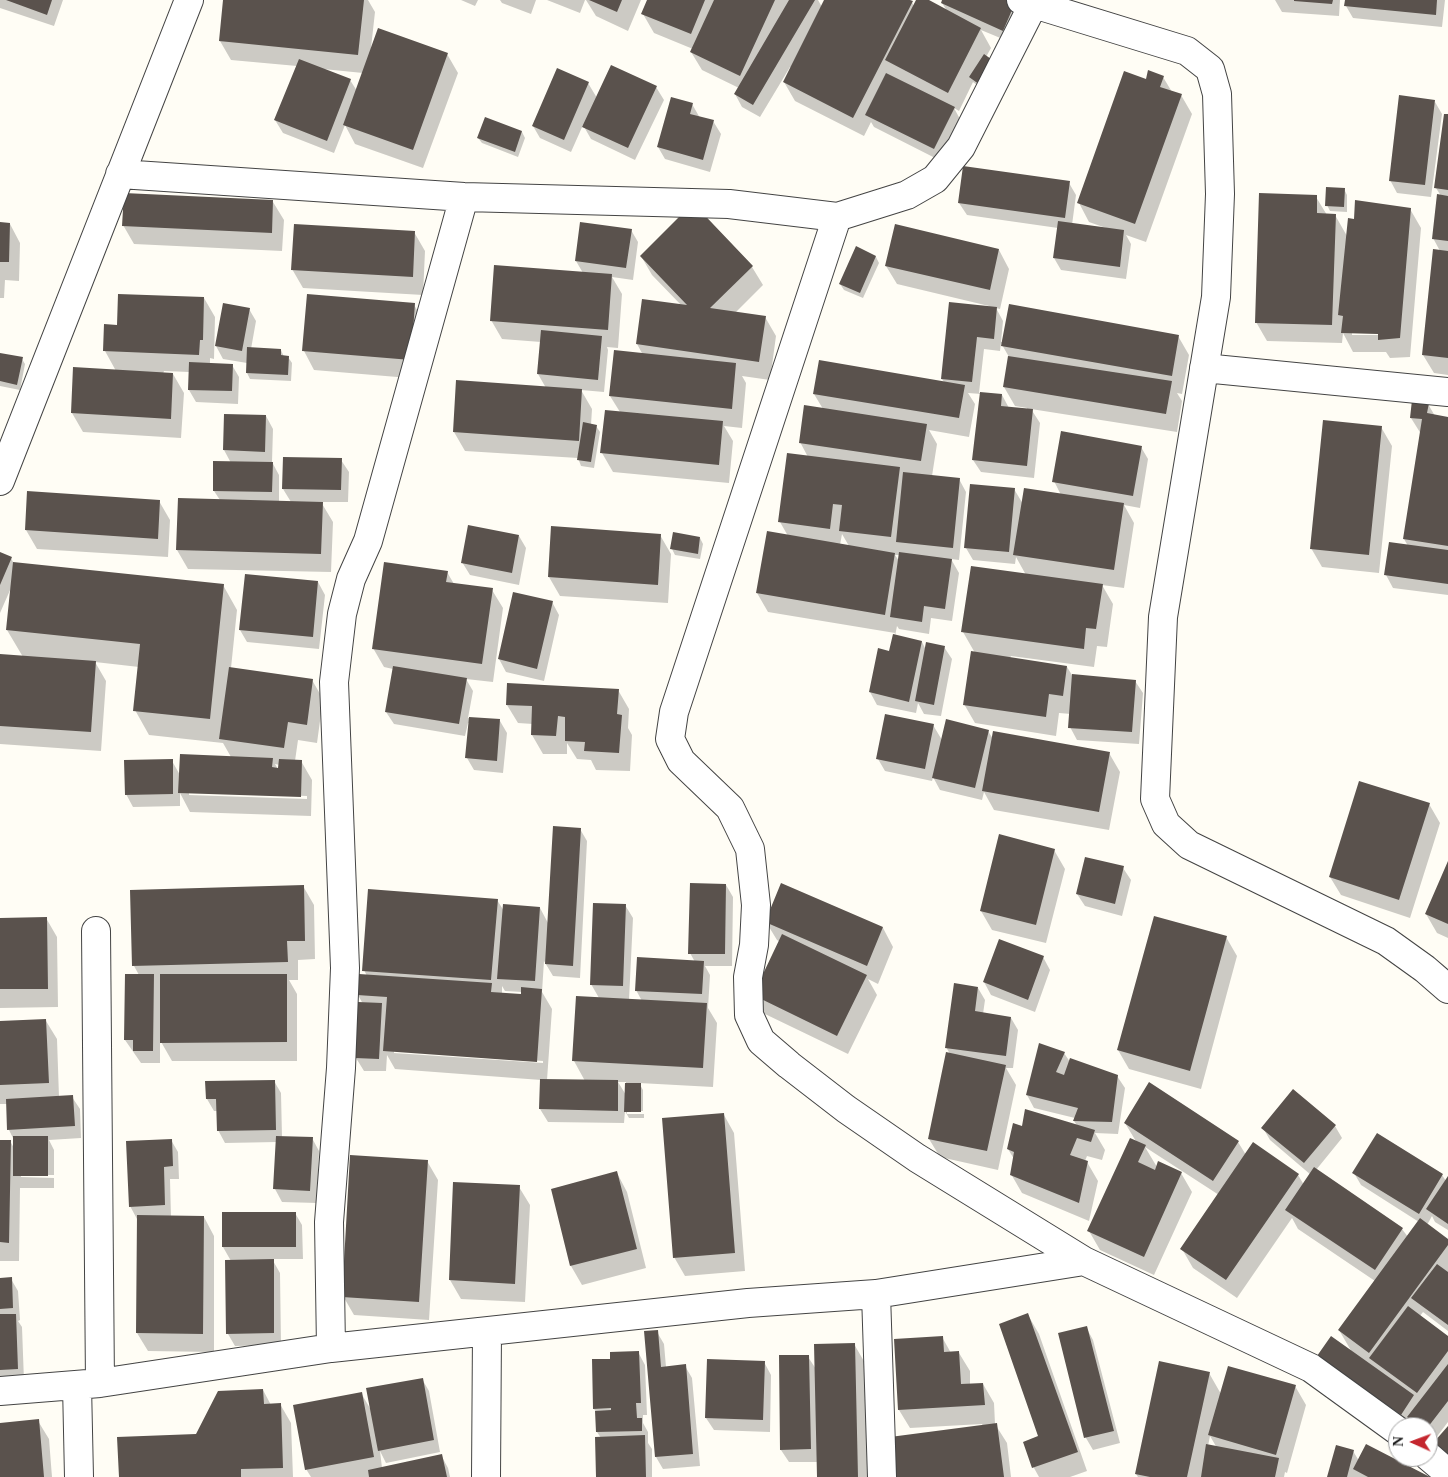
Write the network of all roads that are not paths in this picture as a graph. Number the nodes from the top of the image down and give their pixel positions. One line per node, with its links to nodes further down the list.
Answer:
1 (189, 0): 3 (street)
2 (1027, 2): 5 (street); 6 (street)
3 (120, 174): 4 (street); 8 (street)
4 (464, 197): 5 (street); 14 (street)
5 (837, 217): 11 (street)
6 (1204, 368): 7 (street); 10 (street)
7 (1448, 392)
8 (0, 481)
9 (96, 931): 15 (street)
10 (1448, 989)
11 (1084, 1261): 12 (street); 17 (street)
12 (876, 1294): 13 (street); 22 (street)
13 (487, 1332): 14 (street); 21 (street)
14 (331, 1348): 15 (street)
15 (89, 1384): 16 (street); 20 (street)
16 (0, 1391)
17 (1388, 1424)
18 (1438, 1464): 19 (street)
19 (1448, 1473)
20 (79, 1477)
21 (486, 1477)
22 (882, 1477)

